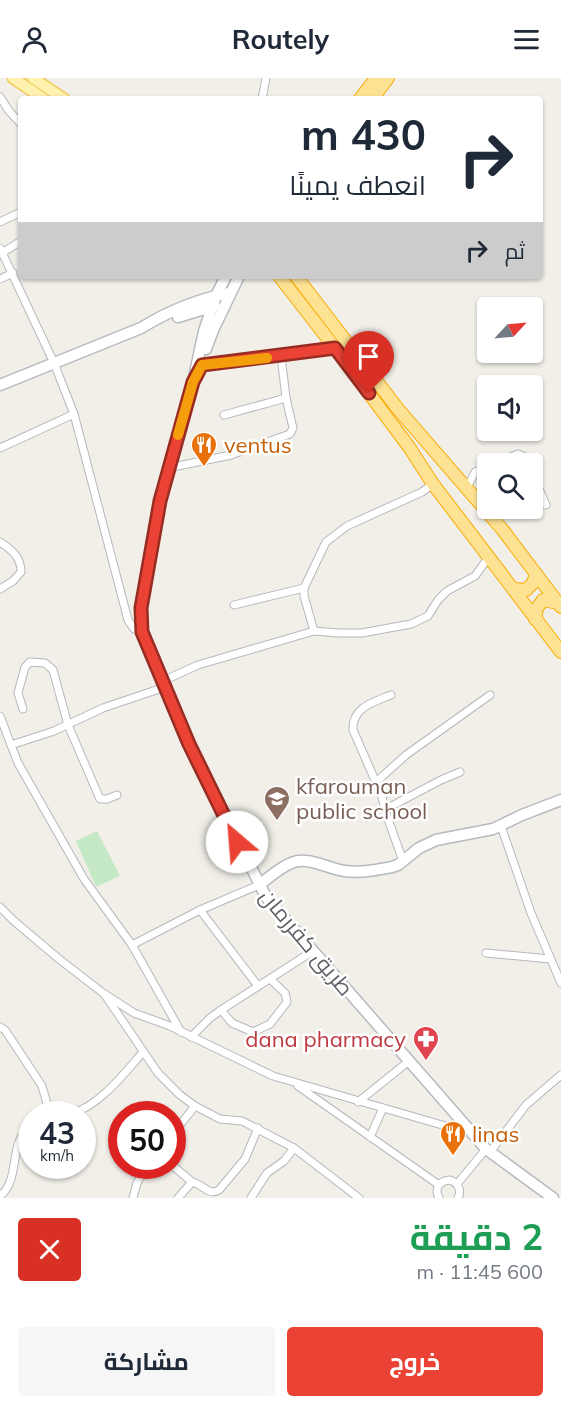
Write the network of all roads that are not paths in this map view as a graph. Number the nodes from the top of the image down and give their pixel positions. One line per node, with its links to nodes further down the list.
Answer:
1 (13, 78): 7 (main road)
2 (33, 78): 8 (main road)
3 (266, 78): 9 (street)
4 (388, 78): 11 (highway)
5 (374, 79): 10 (highway)
6 (0, 96): 12 (street)
7 (40, 96)
8 (60, 96)
9 (263, 96)
10 (362, 96)
11 (374, 96)
12 (18, 121)
13 (18, 213): 14 (street)
14 (0, 222)
15 (18, 242): 16 (street)
16 (1, 250): 17 (street)
17 (13, 273): 18 (street); 31 (street)
18 (0, 279)
19 (225, 279): 24 (main road)
20 (237, 279): 23 (main road)
21 (281, 279): 29 (highway)
22 (298, 279): 41 (highway)
23 (230, 293): 24 (main road); 25 (main road)
24 (214, 301): 25 (main road); 26 (main road); 27 (main road); 28 (main road)
25 (226, 305): 32 (main road)
26 (186, 315): 27 (main road); 28 (main road)
27 (141, 328): 31 (main road)
28 (204, 331): 32 (main road)
29 (335, 348): 30 (street); 40 (highway)
30 (281, 356): 32 (street); 34 (street)
31 (54, 363): 33 (main road); 35 (street)
32 (199, 366): 38 (main road, طريق كفررمان)
33 (0, 386)
34 (286, 398): 36 (street); 38 (street)
35 (74, 414): 37 (street); 54 (street)
36 (224, 416)
37 (0, 448)
38 (168, 468): 54 (main road, طريق كفررمان)
39 (477, 471): 41 (street)
40 (433, 484): 45 (highway); 47 (street)
41 (466, 488): 46 (highway)
42 (543, 498): 43 (street)
43 (546, 505)
44 (0, 542): 48 (street)
45 (488, 558): 49 (highway); 53 (street)
46 (536, 574): 49 (highway); 51 (highway)
47 (304, 588): 50 (street); 53 (street)
48 (0, 589)
49 (513, 589): 52 (highway)
50 (234, 605)
51 (560, 605): 52 (highway)
52 (535, 619): 55 (highway)
53 (314, 631): 56 (street)
54 (142, 632): 56 (main road, طريق كفررمان)
55 (561, 652)
56 (164, 684): 61 (street); 70 (main road, طريق كفررمان)
57 (391, 695): 64 (street)
58 (490, 695): 64 (street)
59 (23, 709): 61 (street)
60 (0, 716): 62 (street)
61 (68, 725): 62 (street); 65 (street)
62 (11, 746): 73 (street)
63 (460, 772): 67 (street)
64 (376, 782): 67 (street)
65 (117, 795)
66 (561, 800): 68 (main road)
67 (386, 809): 69 (street)
68 (501, 826): 69 (main road); 76 (street)
69 (403, 861): 70 (main road)
70 (259, 885): 72 (street); 74 (main road, طريق كفررمان)
71 (0, 907): 80 (street)
72 (200, 910): 73 (street); 79 (street)
73 (132, 945): 83 (street)
74 (313, 951): 77 (street); 86 (main road, طريق كفررمان)
75 (486, 953): 76 (street)
76 (550, 959): 78 (street)
77 (270, 979): 79 (street); 81 (street)
78 (561, 983)
79 (258, 986): 81 (street)
80 (103, 993): 83 (street); 85 (street)
81 (221, 1010): 84 (street)
82 (0, 1027): 89 (street)
83 (181, 1032): 84 (street)
84 (191, 1036): 88 (street)
85 (143, 1052): 90 (street); 92 (street)
86 (409, 1061): 91 (street); 96 (main road, طريق كفررمان)
87 (561, 1075): 100 (street)
88 (291, 1081): 91 (street); 97 (street)
89 (46, 1101)
90 (94, 1101)
91 (358, 1102): 93 (street)
92 (195, 1106): 94 (street); 95 (street)
93 (383, 1108): 96 (street); 97 (street)
94 (186, 1117)
95 (258, 1128): 99 (street); 103 (street)
96 (468, 1129): 100 (main road, طريق كفررمان)
97 (370, 1137): 105 (street)
98 (18, 1142): 106 (street)
99 (294, 1148): 109 (street); 110 (street)
100 (488, 1151): 104 (street); 113 (main road, طريق كفررمان)
101 (186, 1177): 103 (street)
102 (139, 1179): 107 (street)
103 (192, 1182): 108 (street)
104 (457, 1184): 105 (street); 112 (street)
105 (439, 1185): 111 (street)
106 (5, 1195)
107 (134, 1198)
108 (178, 1198)
109 (251, 1198)
110 (359, 1198)
111 (439, 1198)
112 (458, 1198)
113 (553, 1198)

